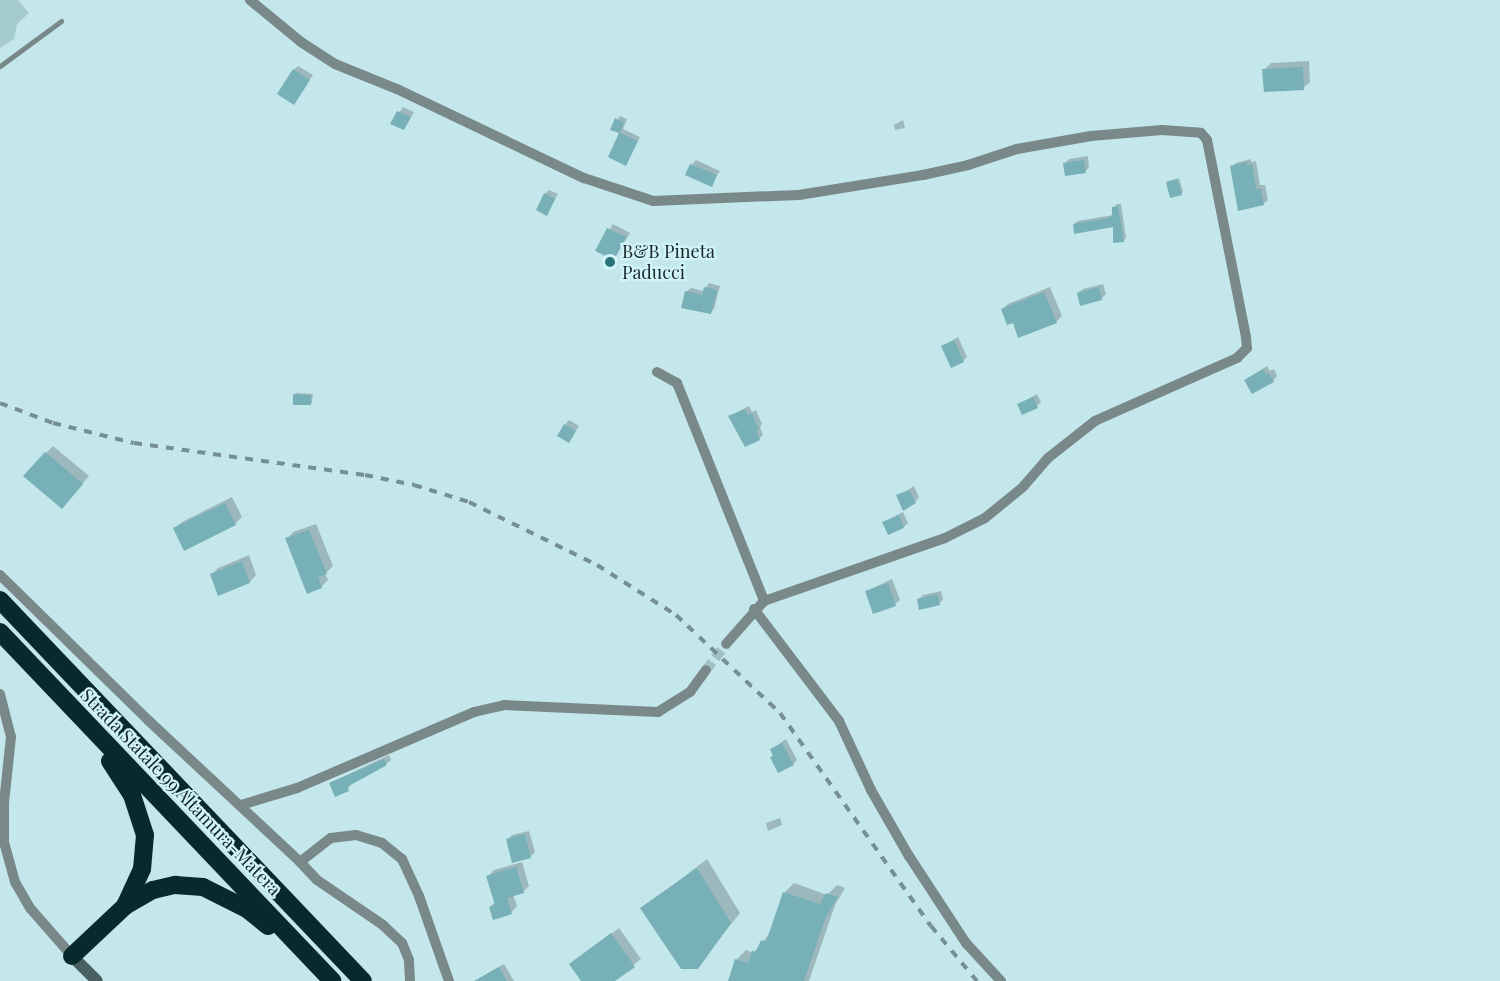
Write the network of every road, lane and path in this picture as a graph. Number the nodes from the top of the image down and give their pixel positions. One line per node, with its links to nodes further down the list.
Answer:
1 (250, 0): 7 (street)
2 (61, 21): 3 (lane)
3 (0, 66)
4 (657, 372): 7 (street)
5 (0, 574): 14 (street)
6 (0, 600): 19 (highway)
7 (764, 601): 8 (street)
8 (754, 609): 10 (street); 24 (street)
9 (0, 632): 13 (highway, Strada Statale 99 Altamura-Matera)
10 (726, 644)
11 (706, 670): 14 (street)
12 (0, 694): 17 (street)
13 (89, 727): 16 (highway); 18 (highway, Strada Statale 99 Altamura-Matera)
14 (241, 805): 15 (street)
15 (300, 862): 22 (street); 23 (street)
16 (125, 906): 17 (highway); 18 (highway)
17 (72, 956): 20 (street)
18 (315, 962): 21 (highway, Strada Statale 99 Altamura-Matera)
19 (362, 980)
20 (97, 981)
21 (333, 981)
22 (410, 981)
23 (449, 981)
24 (1001, 981)

